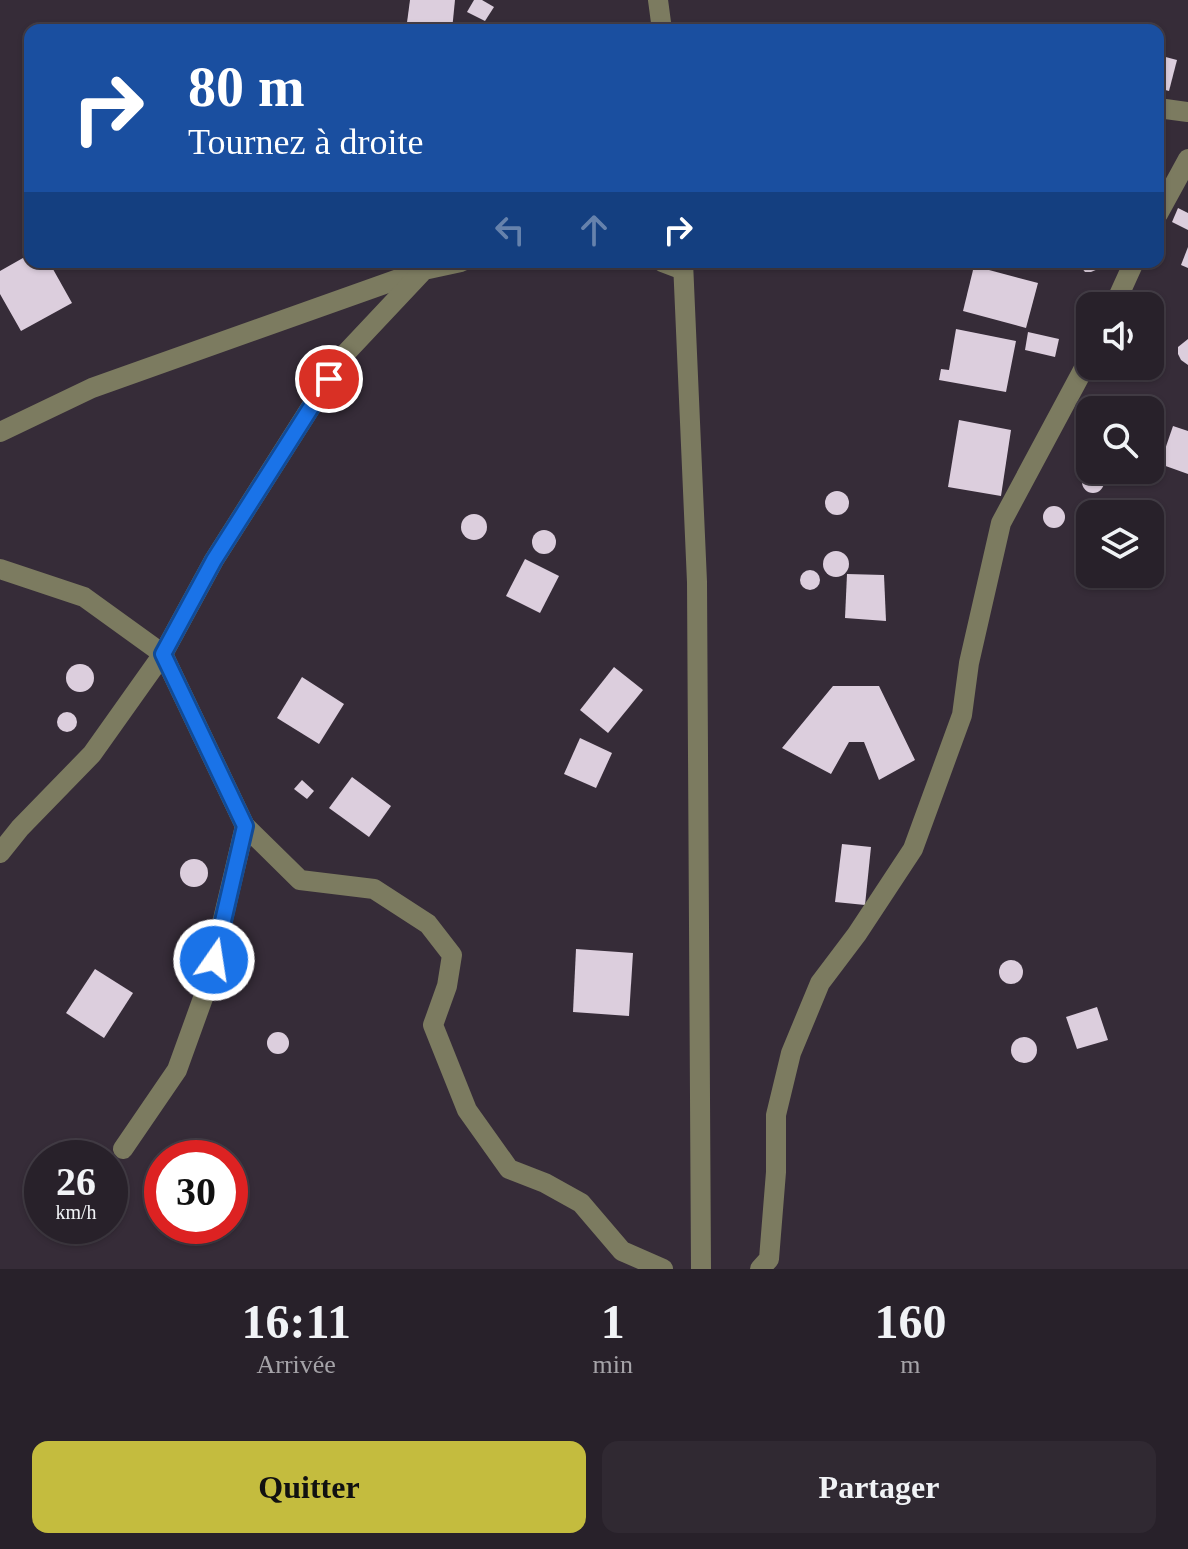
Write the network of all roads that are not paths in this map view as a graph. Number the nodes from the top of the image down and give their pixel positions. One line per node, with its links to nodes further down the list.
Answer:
1 (658, 0): 2 (street)
2 (661, 24)
3 (1164, 109): 4 (street)
4 (1188, 112)
5 (1188, 159): 6 (street)
6 (1164, 203)
7 (433, 268): 10 (street)
8 (683, 268): 20 (street)
9 (1131, 268): 11 (street)
10 (424, 270): 13 (street); 15 (street)
11 (1120, 292)
12 (1078, 380): 21 (street)
13 (0, 432)
14 (0, 569): 15 (street)
15 (163, 654): 16 (street); 17 (street)
16 (245, 826): 18 (street); 19 (street)
17 (0, 853)
18 (128, 1142)
19 (663, 1269)
20 (701, 1269)
21 (760, 1269)

